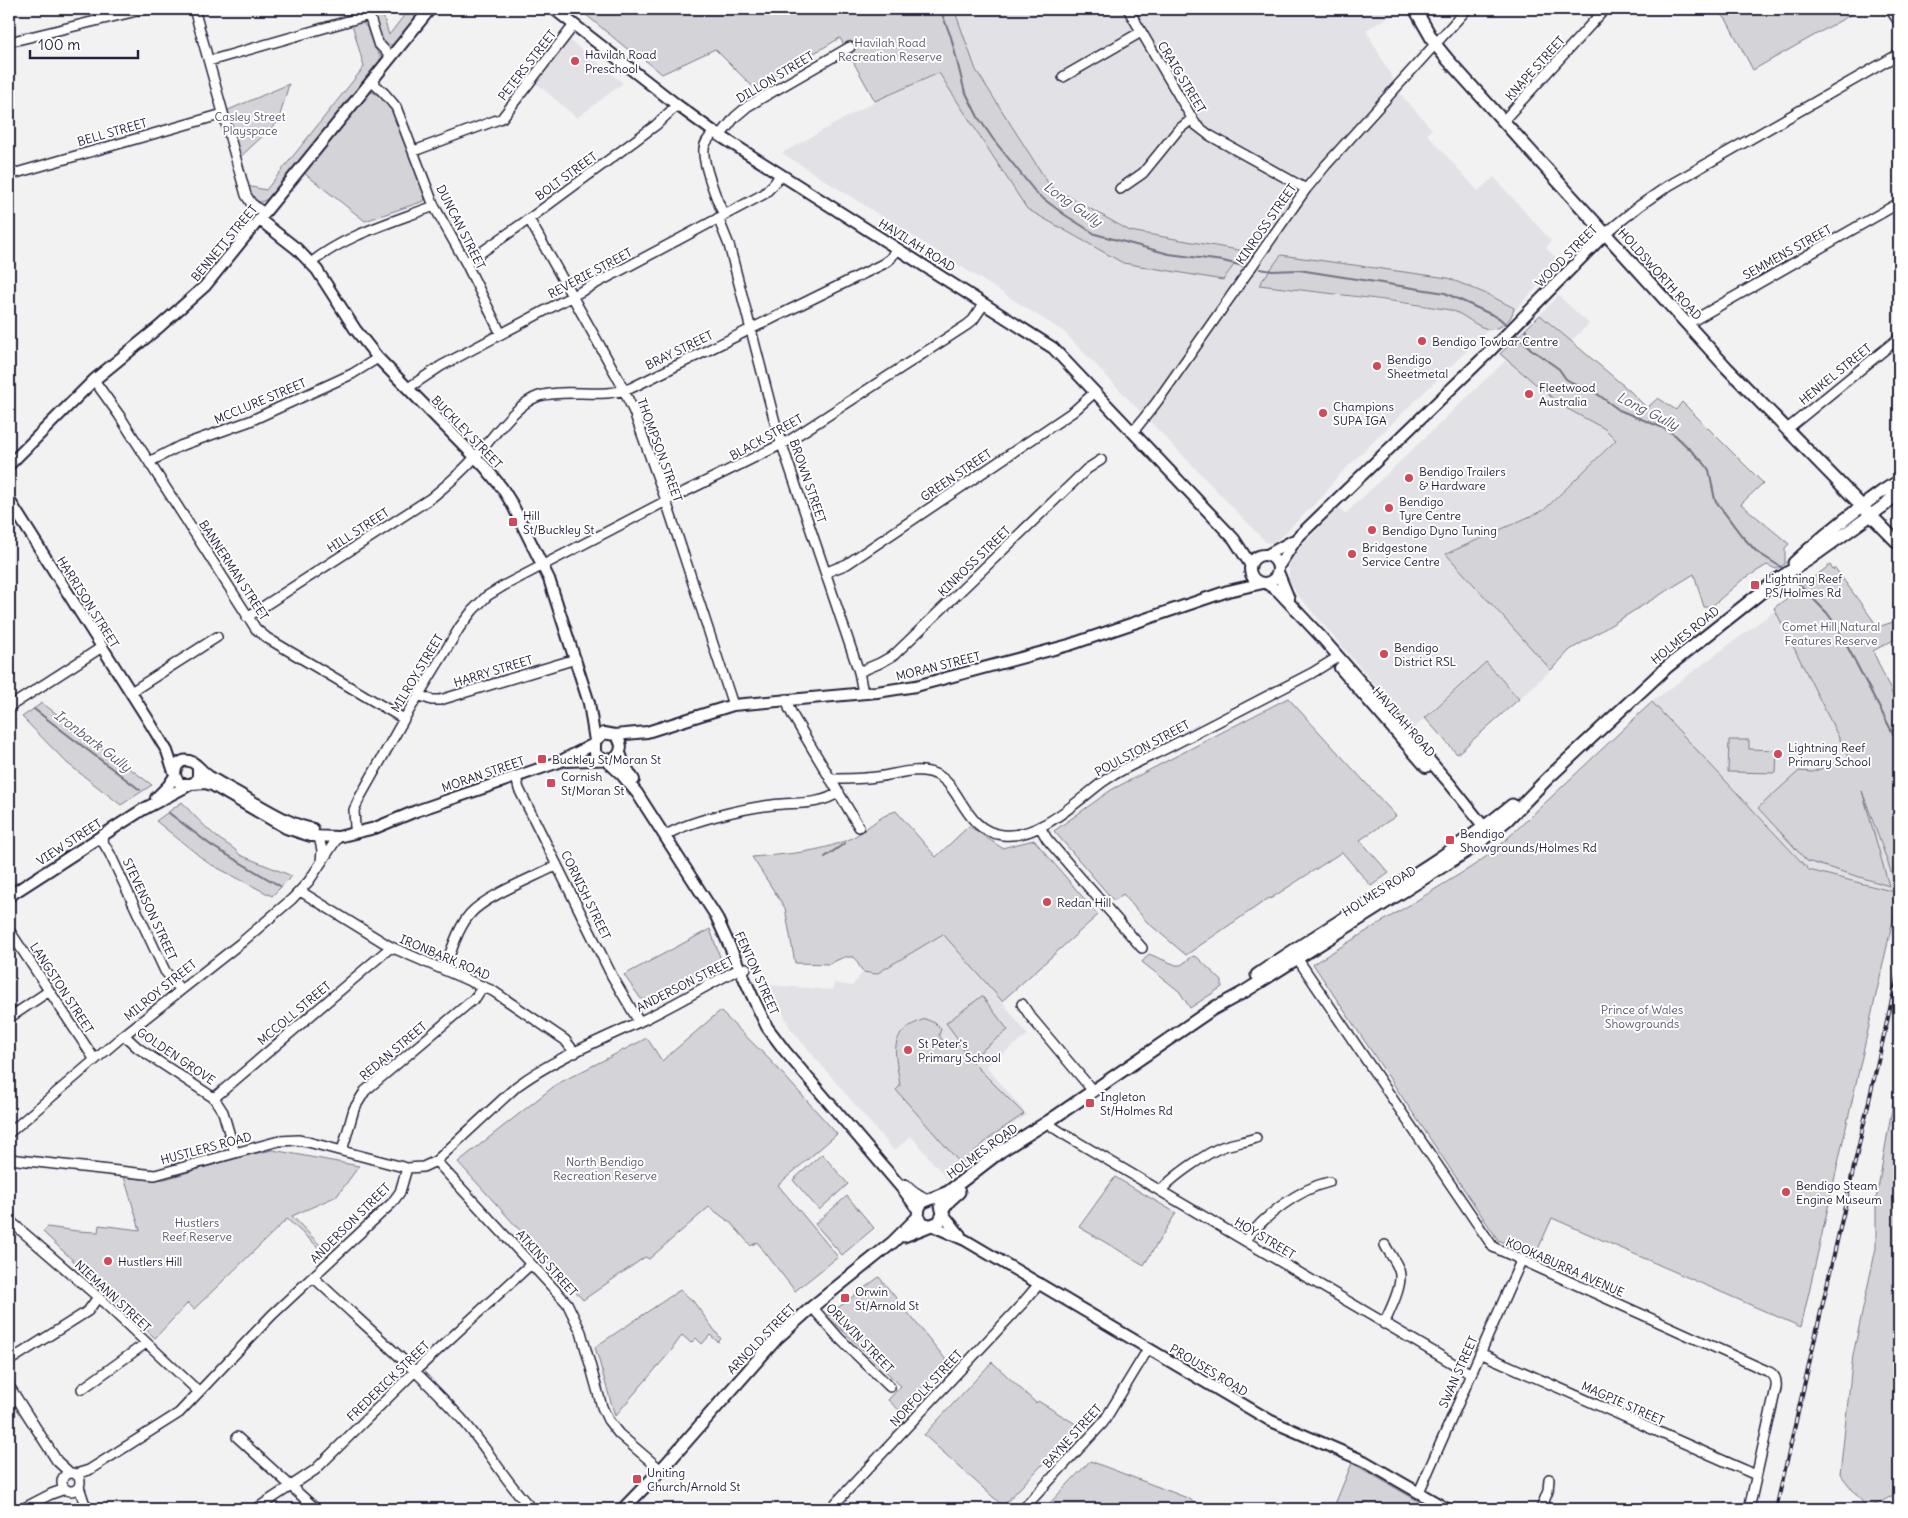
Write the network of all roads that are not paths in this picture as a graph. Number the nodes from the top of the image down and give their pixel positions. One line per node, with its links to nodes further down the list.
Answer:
1 (146, 9): 11 (street)
2 (194, 9): 20 (street)
3 (430, 9): 19 (street, BENNETT STREET)
4 (554, 9): 13 (street, HAVILAH ROAD)
5 (1128, 9): 14 (street, CRAIG STREET)
6 (1415, 9): 16 (main road, HOLDSWORTH ROAD)
7 (1467, 9): 16 (street, KINROSS STREET)
8 (1606, 9): 26 (street, KNAPE STREET)
9 (1890, 9): 12 (street)
10 (368, 12): 19 (street); 20 (street)
11 (112, 13): 15 (street)
12 (1899, 22)
13 (574, 25): 23 (street, HAVILAH ROAD); 28 (street, PETERS STREET)
14 (1141, 32): 21 (street); 25 (street, CRAIG STREET)
15 (9, 42)
16 (1435, 44): 26 (main road, HOLDSWORTH ROAD); 31 (street, KINROSS STREET)
17 (850, 47): 27 (street, DILLON STREET)
18 (1899, 54): 38 (street, WOOD STREET)
19 (391, 57): 22 (street, BENNETT STREET)
20 (208, 61): 24 (street)
21 (1064, 77)
22 (371, 81): 28 (street, DUNCAN STREET); 35 (street, BENNETT STREET)
23 (676, 105): 27 (street, HAVILAH ROAD); 37 (street, BOLT STREET)
24 (223, 114): 29 (street, BELL STREET); 35 (street)
25 (1192, 119): 31 (street, CRAIG STREET); 32 (street)
26 (1504, 121): 38 (main road, HOLDSWORTH ROAD)
27 (717, 134): 30 (street, HAVILAH ROAD); 36 (street, BROWN STREET)
28 (414, 151): 34 (street, DUNCAN STREET)
29 (9, 174)
30 (780, 175): 36 (street, REVERIE STREET); 39 (street, HAVILAH ROAD)
31 (1306, 189): 54 (street, KINROSS STREET)
32 (1120, 190)
33 (1899, 203): 44 (street, SEMMENS STREET)
34 (434, 206): 40 (street); 41 (street, DUNCAN STREET)
35 (262, 217): 40 (street, BUCKLEY STREET); 49 (street, BENNETT STREET)
36 (721, 217): 42 (street, REVERIE STREET); 45 (street, BROWN STREET)
37 (529, 219): 41 (street, BOLT STREET); 42 (street, THOMPSON STREET)
38 (1605, 234): 44 (main road, HOLDSWORTH ROAD); 66 (street, WOOD STREET)
39 (897, 249): 43 (street, HAVILAH ROAD); 45 (street, BRAY STREET)
40 (311, 263): 48 (street, BUCKLEY STREET)
41 (466, 263): 46 (street, DUNCAN STREET)
42 (571, 297): 46 (street, REVERIE STREET); 51 (street, THOMPSON STREET)
43 (984, 304): 52 (street, HAVILAH ROAD); 55 (street, BLACK STREET)
44 (1687, 324): 53 (main road, HOLDSWORTH ROAD)
45 (751, 329): 51 (street, BRAY STREET); 55 (street, BROWN STREET)
46 (501, 334): 50 (street, REVERIE STREET)
47 (1899, 338): 53 (street, HENKEL STREET)
48 (378, 358): 50 (street, BUCKLEY STREET); 58 (street, MCCLURE STREET)
49 (94, 380): 58 (street, BANNERMAN STREET); 59 (street, BENNETT STREET)
50 (408, 388): 56 (street, BUCKLEY STREET)
51 (624, 390): 56 (street, BRAY STREET); 63 (street, THOMPSON STREET)
52 (1096, 392): 54 (street, HAVILAH ROAD); 73 (street, GREEN STREET)
53 (1786, 430): 64 (main road, HOLDSWORTH ROAD)
54 (1134, 432): 67 (street, HAVILAH ROAD)
55 (782, 444): 63 (street, BLACK STREET); 73 (street, BROWN STREET)
56 (475, 457): 70 (street, BUCKLEY STREET); 78 (street, HILL STREET)
57 (1101, 460): 83 (street, KINROSS STREET)
58 (149, 462): 78 (street, BANNERMAN STREET)
59 (9, 465)
60 (1899, 482): 64 (main road, HOLMES ROAD)
61 (1899, 491): 65 (main road, HOLMES ROAD)
62 (9, 500): 80 (street, HARRISON STREET)
63 (666, 501): 70 (street, BLACK STREET); 89 (street, THOMPSON STREET)
64 (1862, 506): 65 (main road, HOLDSWORTH ROAD); 74 (main road, HOLMES ROAD)
65 (1871, 515): 68 (main road, HOLDSWORTH ROAD); 74 (main road, HOLMES ROAD)
66 (1297, 538): 69 (street, WOOD STREET); 72 (street, WOOD STREET)
67 (1234, 539): 69 (street, HAVILAH ROAD); 71 (street, HAVILAH ROAD)
68 (1899, 544)
69 (1264, 555): 71 (street); 72 (street)
70 (542, 565): 82 (street, BUCKLEY STREET); 86 (street, MILROY STREET)
71 (1250, 568): 75 (street); 76 (street, MORAN STREET)
72 (1278, 569): 75 (street); 77 (street, HAVILAH ROAD)
73 (826, 572): 83 (street, BROWN STREET)
74 (1786, 573): 111 (main road, HOLMES ROAD)
75 (1264, 583): 76 (street, MORAN STREET); 77 (street, HAVILAH ROAD)
76 (1228, 591): 85 (street, MORAN STREET)
77 (1291, 605): 81 (street, HAVILAH ROAD)
78 (248, 617): 92 (street, BANNERMAN STREET)
79 (217, 637): 84 (street)
80 (102, 647): 84 (street, HARRISON STREET); 90 (street)
81 (1336, 658): 110 (street, POULSTON STREET); 111 (street, HAVILAH ROAD)
82 (576, 659): 86 (street, HARRY STREET); 88 (street, BUCKLEY STREET)
83 (859, 672): 85 (street, BROWN STREET)
84 (131, 692): 91 (street, HARRISON STREET)
85 (863, 693): 87 (street, MORAN STREET)
86 (418, 695): 92 (street, MILROY STREET)
87 (788, 699): 89 (street, MORAN STREET); 103 (street)
88 (589, 704): 94 (street, BUCKLEY STREET); 95 (street, BUCKLEY STREET)
89 (733, 705): 93 (street, MORAN STREET)
90 (9, 707)
91 (147, 718): 98 (street, HARRISON STREET); 101 (street, HARRISON STREET)
92 (404, 719): 108 (street, MILROY STREET)
93 (647, 732): 94 (street, MORAN STREET); 96 (street, MORAN STREET)
94 (612, 733): 95 (street); 96 (street)
95 (594, 742): 97 (street); 99 (street, MORAN STREET)
96 (621, 750): 97 (street); 112 (street, FENTON STREET)
97 (604, 760): 99 (street, MORAN STREET); 112 (street, FENTON STREET)
98 (184, 761): 100 (street); 101 (street)
99 (559, 762): 102 (street, MORAN STREET)
100 (198, 767): 104 (street); 113 (street)
101 (174, 774): 104 (street); 106 (street, VIEW STREET)
102 (516, 777): 107 (street, MORAN STREET); 117 (street, CORNISH STREET)
103 (830, 779): 105 (street); 110 (street, POULSTON STREET)
104 (190, 785): 106 (street, VIEW STREET); 113 (street)
105 (838, 792): 109 (street); 112 (street)
106 (142, 810): 114 (street, VIEW STREET)
107 (416, 810): 108 (street, MORAN STREET); 115 (street, MORAN STREET)
108 (355, 827): 113 (street, MORAN STREET)
109 (859, 827)
110 (1040, 827): 122 (street)
111 (1484, 833): 123 (main road, HOLMES ROAD)
112 (667, 834): 125 (street, FENTON STREET)
113 (324, 835): 115 (street, MORAN STREET); 116 (street)
114 (100, 837): 119 (street, VIEW STREET); 127 (street, STEVENSON STREET)
115 (338, 837): 116 (street, MILROY STREET)
116 (320, 862): 118 (street, MILROY STREET)
117 (557, 865): 124 (street); 131 (street, CORNISH STREET)
118 (300, 891): 121 (street, IRONBARK ROAD); 127 (street, MILROY STREET)
119 (9, 896)
120 (9, 930): 128 (street, LANGSTON STREET)
121 (391, 947): 124 (street, IRONBARK ROAD); 136 (street, MCCOLL STREET)
122 (1142, 948)
123 (1294, 954): 135 (main road, HOLMES ROAD); 156 (street, KOOKABURRA AVENUE)
124 (444, 969): 126 (street, IRONBARK ROAD)
125 (743, 969): 131 (street, ANDERSON STREET); 147 (street, FENTON STREET); 149 (street, FENTON STREET)
126 (483, 986): 133 (street, IRONBARK ROAD); 140 (street, REDAN STREET)
127 (180, 990): 132 (street, MILROY STREET)
128 (49, 991): 130 (street); 134 (street, LANGSTON STREET)
129 (1022, 1004): 135 (street)
130 (9, 1018)
131 (639, 1022): 133 (street, ANDERSON STREET)
132 (124, 1035): 134 (street, MILROY STREET); 136 (street, GOLDEN GROVE)
133 (575, 1053): 143 (street, ANDERSON STREET)
134 (95, 1060): 138 (street, MILROY STREET)
135 (1093, 1091): 137 (main road, HOLMES ROAD)
136 (214, 1098): 141 (street, GOLDEN GROVE)
137 (1049, 1121): 146 (street, HOY STREET); 147 (main road, HOLMES ROAD); 148 (main road, HOLMES ROAD)
138 (9, 1133)
139 (1256, 1138): 146 (street)
140 (342, 1151): 141 (street, HUSTLERS ROAD); 144 (street, HUSTLERS ROAD)
141 (235, 1153): 142 (street, HUSTLERS ROAD)
142 (9, 1159)
143 (436, 1161): 144 (street, ANDERSON STREET); 157 (street, ATKINS STREET)
144 (407, 1168): 158 (street, ANDERSON STREET)
145 (1330, 1182): 153 (street)
146 (1161, 1191): 153 (street, HOY STREET)
147 (928, 1200): 148 (main road); 149 (main road)
148 (943, 1212): 151 (main road); 152 (street, PROUSES ROAD)
149 (918, 1214): 151 (main road); 154 (main road, ARNOLD STREET)
150 (9, 1220): 160 (street, NIEMANN STREET)
151 (930, 1225): 152 (street, PROUSES ROAD); 154 (main road, ARNOLD STREET)
152 (965, 1240): 159 (street, PROUSES ROAD)
153 (1245, 1240): 162 (street, HOY STREET)
154 (893, 1242): 161 (main road, ARNOLD STREET)
155 (1385, 1245): 162 (street)
156 (1521, 1261): 165 (street, SWAN STREET); 175 (street, KOOKABURRA AVENUE)
157 (532, 1264): 167 (street, FREDERICK STREET); 174 (street, ATKINS STREET)
158 (313, 1277): 167 (street); 172 (street, ANDERSON STREET)
159 (1039, 1284): 164 (street, PROUSES ROAD); 187 (street, NORFOLK STREET)
160 (98, 1297): 163 (street, NIEMANN STREET); 166 (street)
161 (812, 1307): 170 (street, ORLWIN STREET); 174 (main road, ARNOLD STREET)
162 (1384, 1324): 168 (street, HOY STREET)
163 (146, 1343): 171 (street); 172 (street, NIEMANN STREET)
164 (1148, 1349): 179 (street, PROUSES ROAD); 188 (street, BAYNE STREET)
165 (1480, 1353): 168 (street, SWAN STREET); 175 (street, MAGPIE STREET)
166 (9, 1361)
167 (414, 1372): 178 (street, FREDERICK STREET); 184 (street)
168 (1471, 1374): 179 (street, SWAN STREET)
169 (9, 1386): 177 (street)
170 (890, 1387)
171 (82, 1389)
172 (199, 1392): 177 (street, ANDERSON STREET)
173 (237, 1437): 178 (street)
174 (661, 1470): 185 (main road, ARNOLD STREET); 186 (main road, ARNOLD STREET)
175 (1756, 1475): 191 (street, KOOKABURRA AVENUE)
176 (1549, 1479): 190 (street)
177 (71, 1482): 180 (street); 181 (street, ANDERSON STREET)
178 (290, 1487): 182 (street, FREDERICK STREET); 183 (street)
179 (1418, 1492): 189 (street, PROUSES ROAD)
180 (86, 1506)
181 (22, 1509)
182 (256, 1509)
183 (316, 1509)
184 (532, 1509)
185 (623, 1509)
186 (633, 1509)
187 (830, 1509)
188 (1023, 1509)
189 (1447, 1509)
190 (1541, 1509)
191 (1749, 1509)

